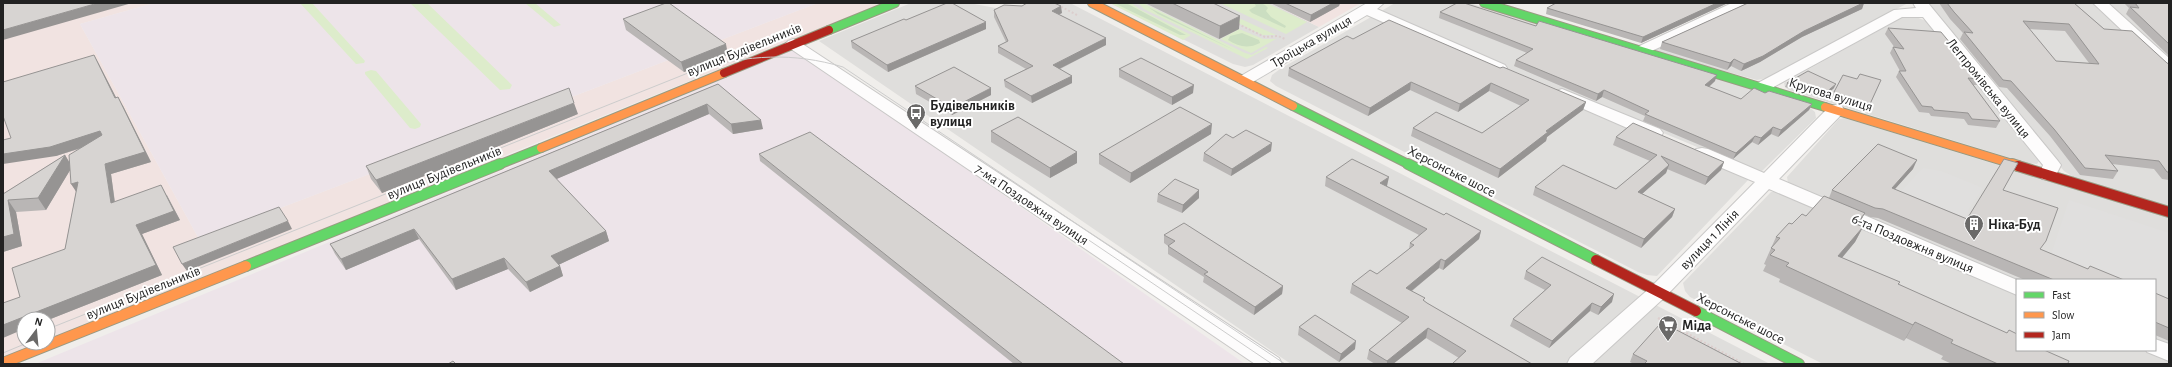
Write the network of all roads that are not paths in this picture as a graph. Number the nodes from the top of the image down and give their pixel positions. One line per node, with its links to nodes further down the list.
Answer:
1 (895, 3): 8 (street, вулиця Будівельників)
2 (1092, 3): 12 (street, Херсонське шосе)
3 (1489, 3): 9 (street, Кругова вулиця)
4 (1744, 3): 9 (street)
5 (2100, 3): 10 (street)
6 (1372, 6): 11 (street); 12 (street, Троїцька вулиця)
7 (1923, 8): 13 (street); 16 (street, Легпромівська вулиця)
8 (793, 44): 23 (street, вулиця Будівельників); 24 (street, 7-ма Поздовжня вулиця)
9 (1640, 51): 13 (street, Кругова вулиця)
10 (2169, 66)
11 (1517, 76)
12 (1245, 80): 20 (street, Херсонське шосе)
13 (1762, 87): 15 (street, Кругова вулиця)
14 (1546, 88): 17 (street, 6-та Поздовжня вулиця)
15 (1836, 110): 16 (street, Кругова вулиця); 17 (street, вулиця 1 Лінія)
16 (2048, 175): 18 (street, Кругова вулиця)
17 (1768, 180): 19 (street, 6-та Поздовжня вулиця); 20 (street, вулиця 1 Лінія)
18 (2169, 212)
19 (2016, 288)
20 (1658, 292): 25 (street, вулиця 1 Лінія); 26 (street, Херсонське шосе)
21 (2156, 347): 22 (street)
22 (2169, 353)
23 (3, 363)
24 (1271, 364)
25 (1578, 364)
26 (1800, 364)

